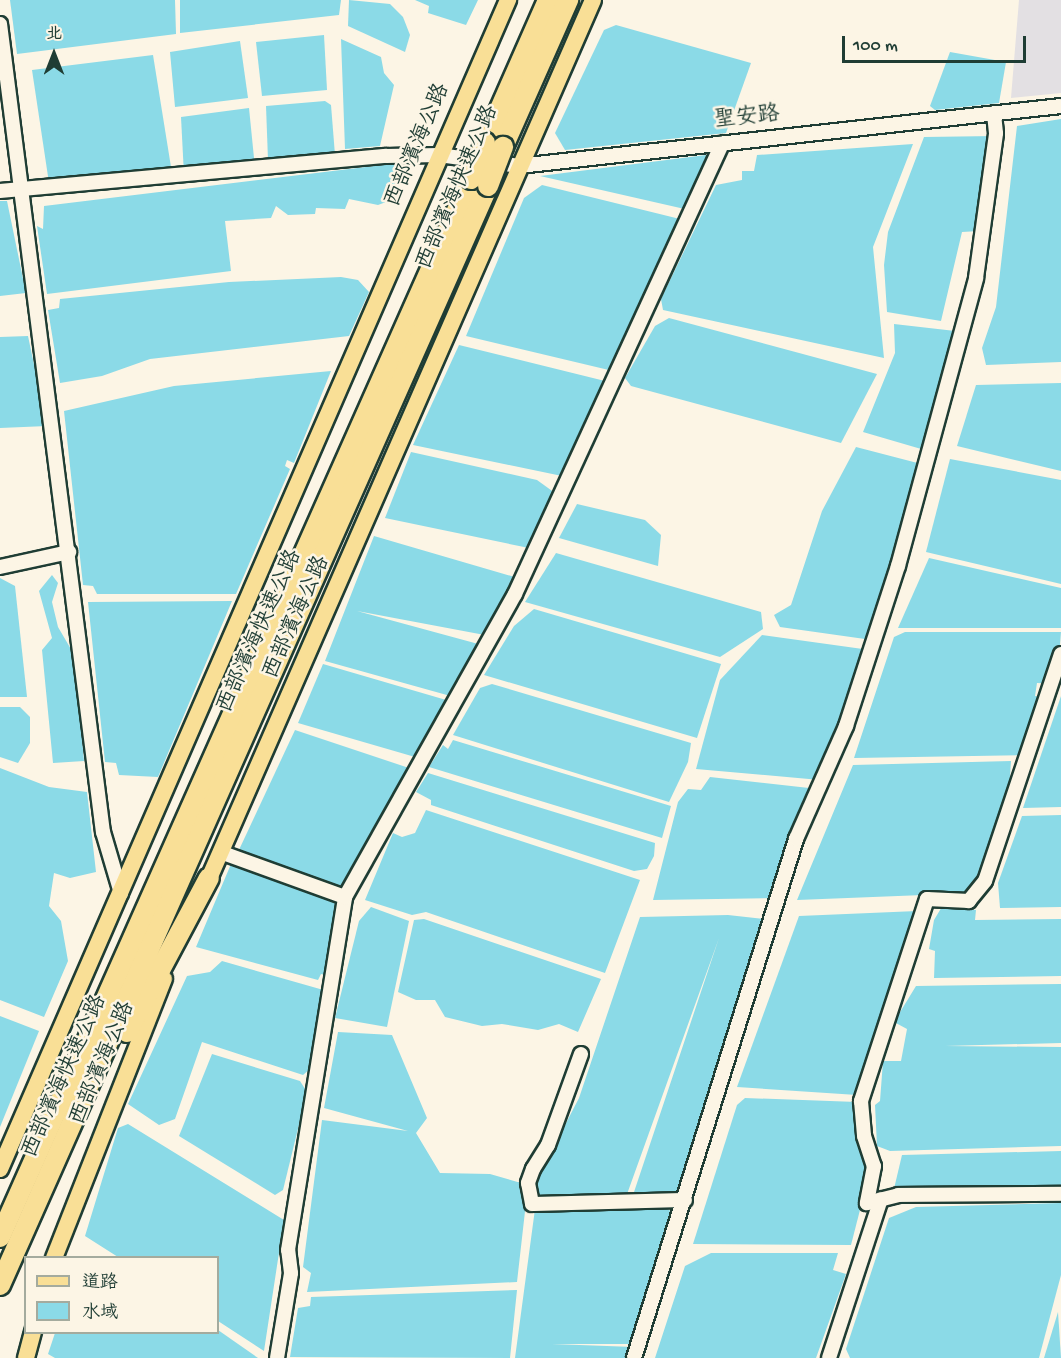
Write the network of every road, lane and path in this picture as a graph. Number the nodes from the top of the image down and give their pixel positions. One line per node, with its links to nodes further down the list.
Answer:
1 (508, 0): 10 (main road, 西部濱海公路)
2 (548, 0): 9 (highway, 西部濱海快速公路)
3 (568, 0): 9 (highway, 西部濱海快速公路)
4 (593, 0): 11 (main road, 西部濱海公路)
5 (0, 24): 13 (street)
6 (1061, 106): 7 (street, 聖安路)
7 (994, 113): 8 (street, 聖安路); 26 (street)
8 (722, 143): 11 (street, 聖安路); 21 (street)
9 (494, 145): 12 (highway, 西部濱海快速公路, bridge)
10 (439, 155): 11 (street, 聖安路); 13 (street, 聖安路); 20 (main road, 西部濱海公路)
11 (519, 166): 18 (main road, 西部濱海公路)
12 (479, 183): 27 (highway, 西部濱海快速公路); 29 (highway, 西部濱海快速公路)
13 (24, 190): 14 (street, 聖安路); 15 (street)
14 (0, 191)
15 (69, 552): 16 (street); 20 (street)
16 (0, 567)
17 (1061, 654): 25 (street)
18 (220, 852): 19 (main road, 西部濱海公路); 21 (street)
19 (209, 878): 28 (main road, 西部濱海公路); 30 (highway)
20 (121, 893): 23 (main road, 西部濱海公路)
21 (345, 897): 33 (street)
22 (581, 1054): 26 (street)
23 (0, 1169)
24 (1061, 1194): 25 (street)
25 (882, 1199): 35 (street)
26 (685, 1200): 34 (street)
27 (0, 1237)
28 (54, 1256)
29 (0, 1285)
30 (0, 1290)
31 (33, 1334): 32 (main road)
32 (28, 1357)
33 (277, 1358)
34 (634, 1358)
35 (829, 1358)

